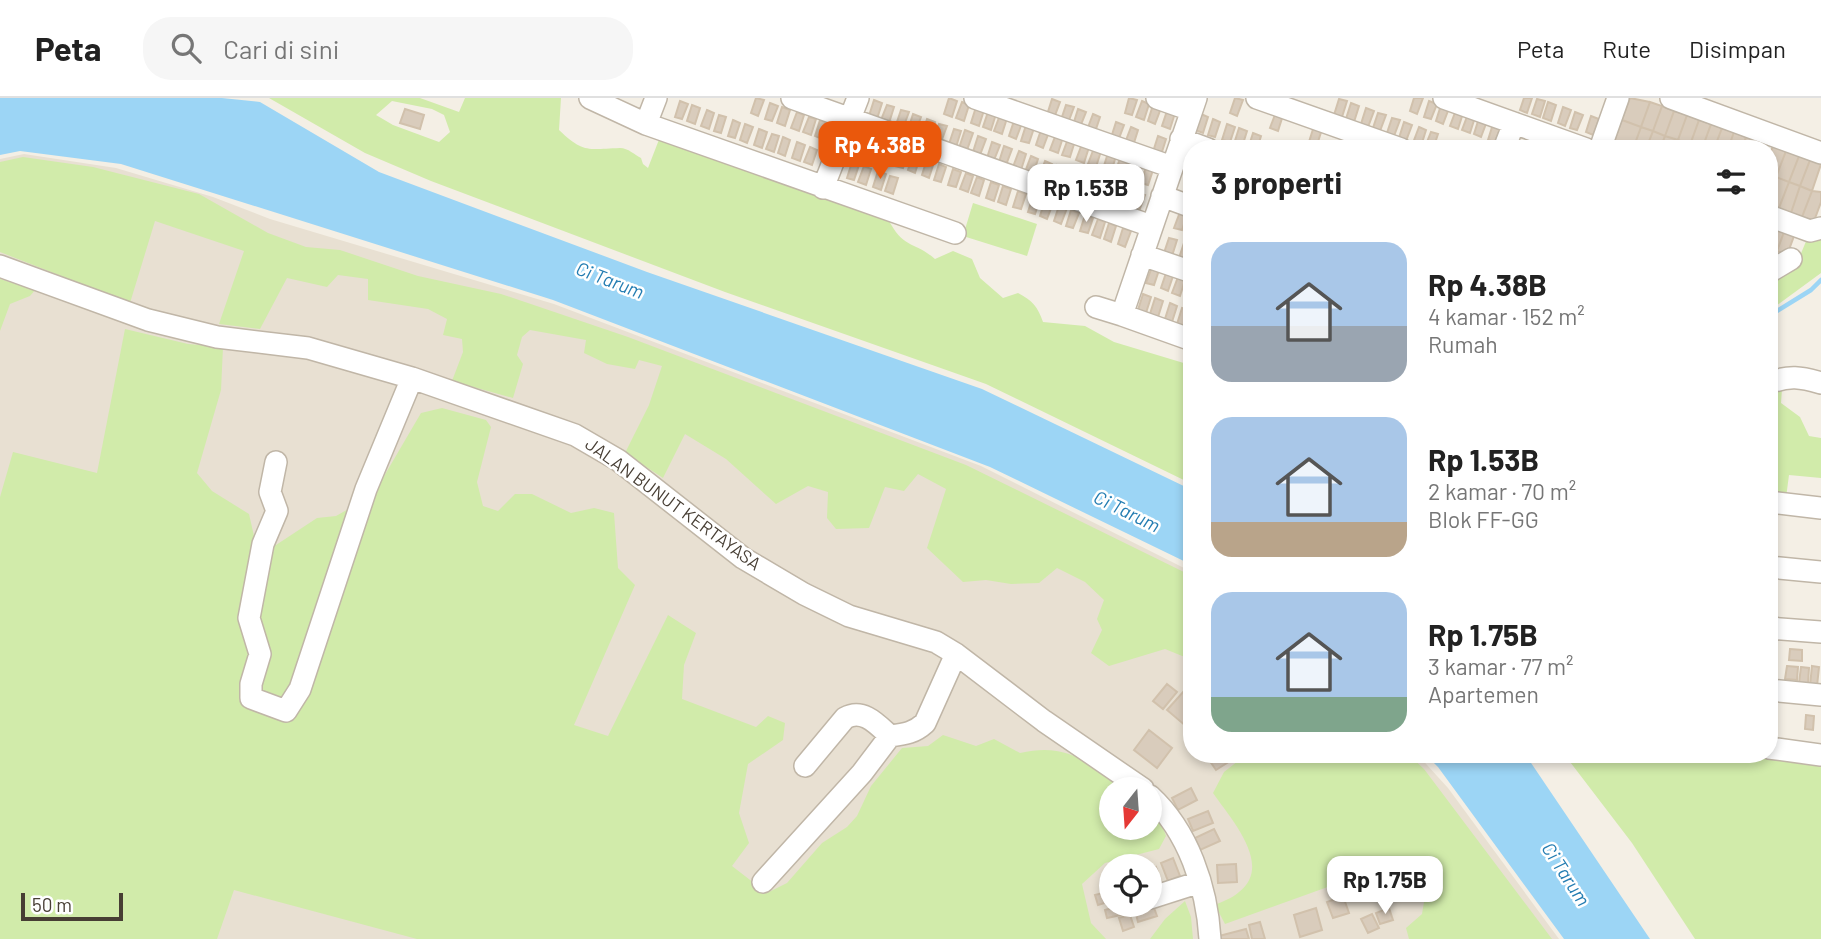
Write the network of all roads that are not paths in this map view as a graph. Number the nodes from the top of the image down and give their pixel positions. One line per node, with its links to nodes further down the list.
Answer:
1 (590, 98): 14 (street)
2 (656, 98): 14 (street)
3 (792, 98): 12 (street)
4 (858, 98): 12 (street)
5 (975, 98): 21 (street)
6 (1157, 98): 11 (street)
7 (1257, 98): 16 (street)
8 (1444, 98): 13 (street)
9 (1618, 98): 19 (street)
10 (1671, 98): 20 (street)
11 (1193, 104): 15 (street)
12 (851, 120): 22 (street); 26 (street)
13 (1514, 123): 17 (street); 18 (street)
14 (646, 124): 22 (street)
15 (1181, 139): 21 (street)
16 (1376, 140)
17 (1507, 140)
18 (1561, 140)
19 (1603, 140)
20 (1821, 153)
21 (1171, 167): 23 (street)
22 (823, 188): 28 (street)
23 (1162, 196): 24 (street); 26 (street)
24 (1183, 204)
25 (1778, 220): 27 (street)
26 (1151, 226): 29 (street)
27 (1819, 229)
28 (955, 233)
29 (1142, 255): 31 (street); 33 (street)
30 (0, 266): 35 (street, JALAN BUNUT KERTAYASA)
31 (1183, 269)
32 (1096, 307): 33 (street)
33 (1122, 315): 34 (street)
34 (1183, 337)
35 (412, 378): 38 (street); 45 (street, JALAN BUNUT KERTAYASA)
36 (1778, 379): 37 (street)
37 (1821, 383)
38 (276, 461)
39 (1778, 503): 40 (street)
40 (1821, 508)
41 (1778, 567): 42 (street)
42 (1821, 572)
43 (1778, 629): 44 (street)
44 (1821, 632)
45 (956, 654): 48 (street); 52 (street, JALAN BUNUT KERTAYASA)
46 (1778, 691): 47 (street)
47 (1821, 695)
48 (890, 736): 51 (street); 54 (street)
49 (1778, 749): 50 (street)
50 (1821, 755)
51 (805, 766)
52 (1126, 777)
53 (1162, 808): 55 (street)
54 (764, 882)
55 (1200, 882): 56 (street); 57 (street)
56 (1162, 894)
57 (1210, 939)

